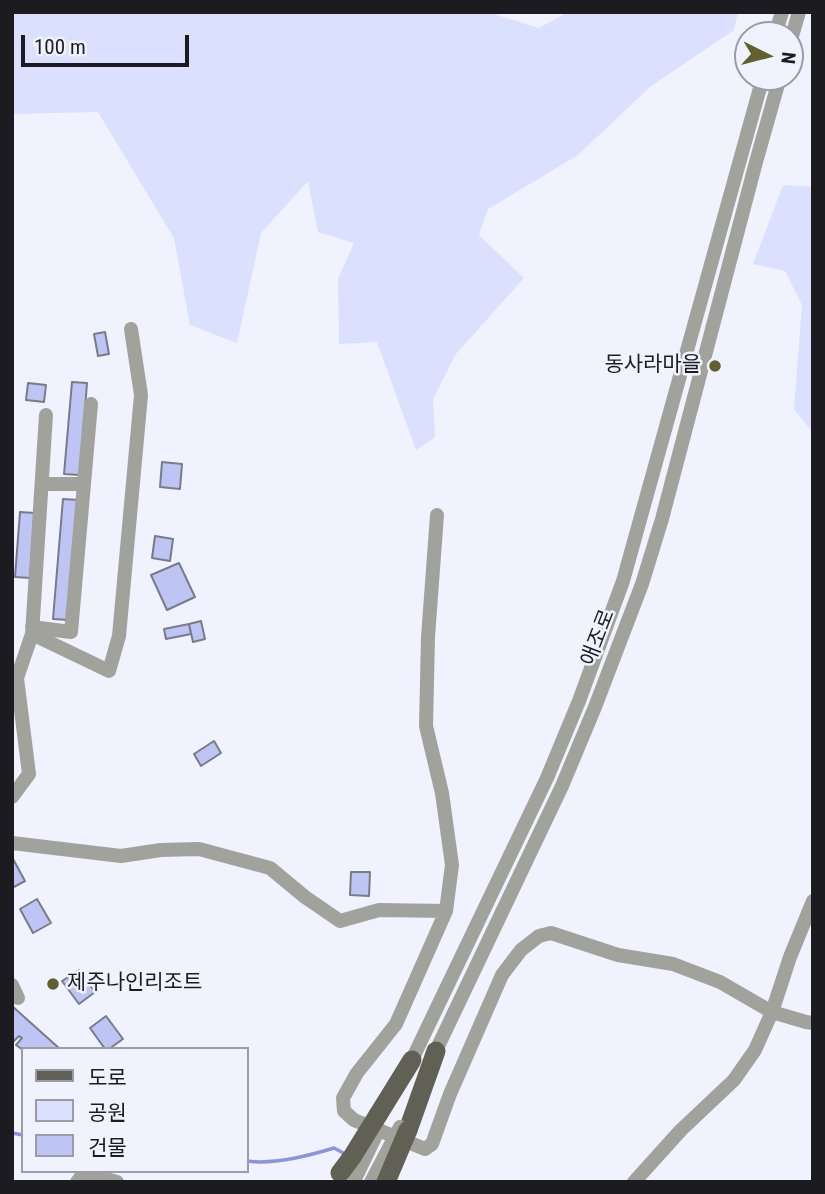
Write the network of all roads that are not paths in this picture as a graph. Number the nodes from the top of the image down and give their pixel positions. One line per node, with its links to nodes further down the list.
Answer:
1 (759, 91): 17 (street, 애조로)
2 (776, 91): 16 (street, 애조로)
3 (131, 329): 9 (street)
4 (91, 404): 7 (street)
5 (46, 415): 6 (street)
6 (41, 484): 7 (street); 9 (street)
7 (84, 484): 9 (street)
8 (437, 515): 13 (street)
9 (32, 631): 10 (street)
10 (12, 797)
11 (12, 843): 13 (street)
12 (813, 901): 14 (street)
13 (446, 911): 14 (street)
14 (772, 1012): 15 (street); 24 (street)
15 (813, 1023)
16 (436, 1051): 18 (main road)
17 (412, 1060): 19 (main road, bridge)
18 (404, 1128): 22 (street, bridge); 23 (main road, bridge)
19 (344, 1179)
20 (77, 1182): 21 (street)
21 (117, 1182)
22 (371, 1182)
23 (386, 1182)
24 (634, 1182)

